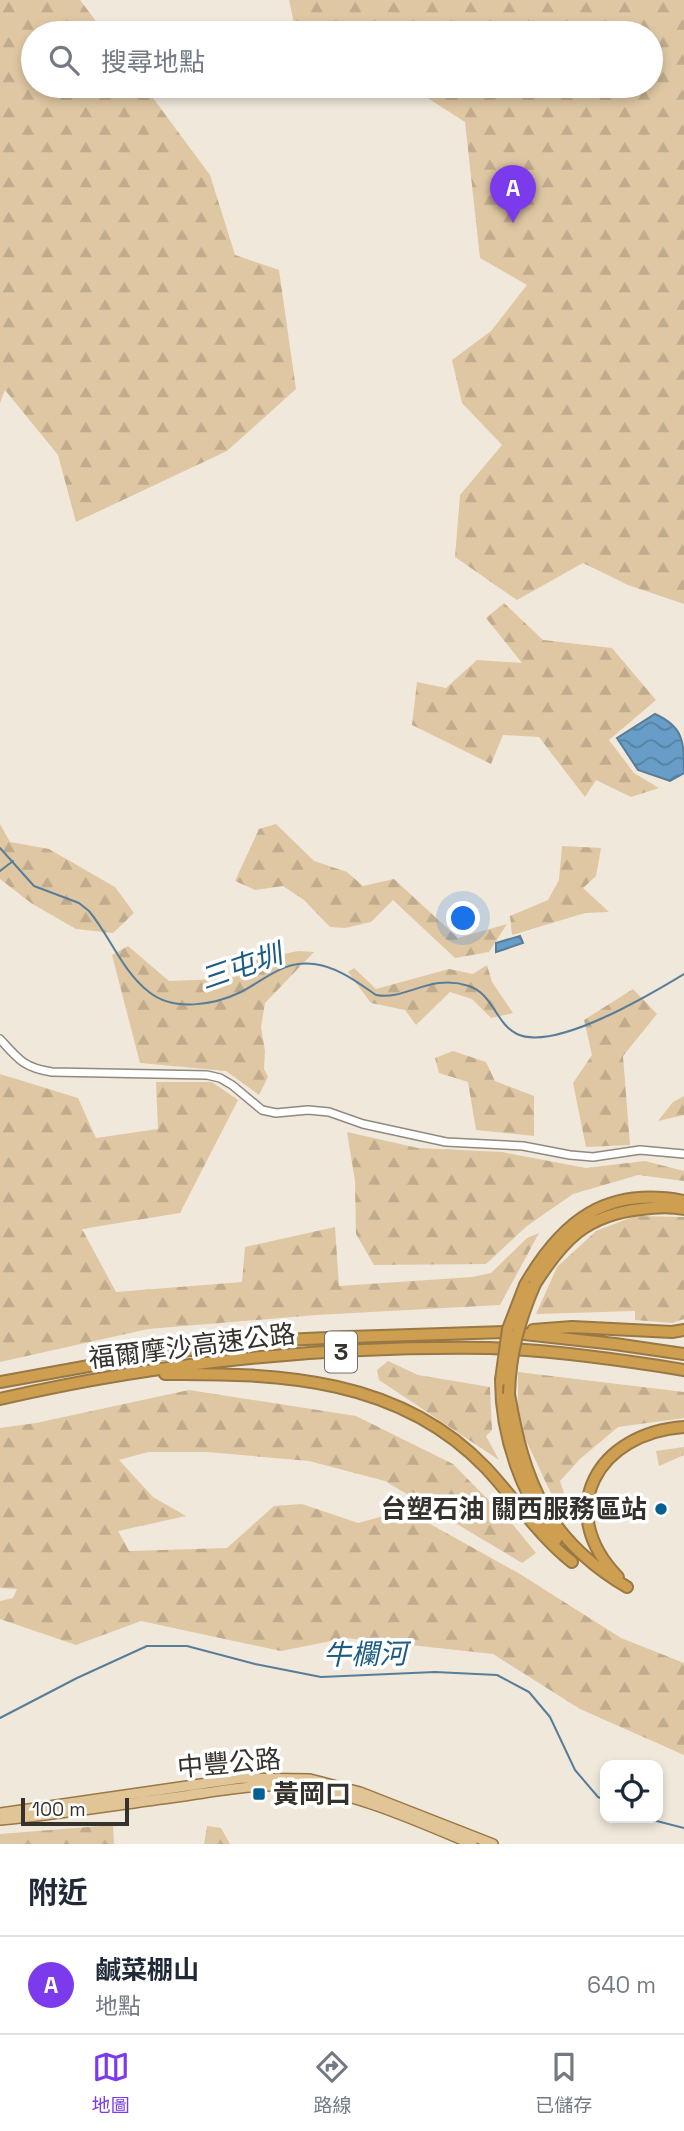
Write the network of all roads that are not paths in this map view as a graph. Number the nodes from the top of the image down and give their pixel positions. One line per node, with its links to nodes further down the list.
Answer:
1 (0, 1039): 2 (street)
2 (684, 1154)
3 (684, 1201): 5 (highway)
4 (684, 1209): 5 (highway)
5 (530, 1285): 10 (highway, bridge); 13 (highway, bridge)
6 (684, 1330): 7 (highway)
7 (505, 1332): 8 (highway, 福爾摩沙高速公路 / 3); 11 (highway, 福爾摩沙高速公路 / 3)
8 (684, 1354)
9 (684, 1370): 10 (highway, 福爾摩沙高速公路 / 3)
10 (126, 1374): 12 (highway, 福爾摩沙高速公路 / 3)
11 (0, 1382)
12 (0, 1399)
13 (684, 1427)
14 (0, 1813): 16 (main road, 中豐公路)
15 (0, 1820): 16 (main road, 中豐公路)
16 (451, 1831): 17 (main road, 中豐公路); 18 (main road, 中豐公路)
17 (472, 1844)
18 (493, 1844)

